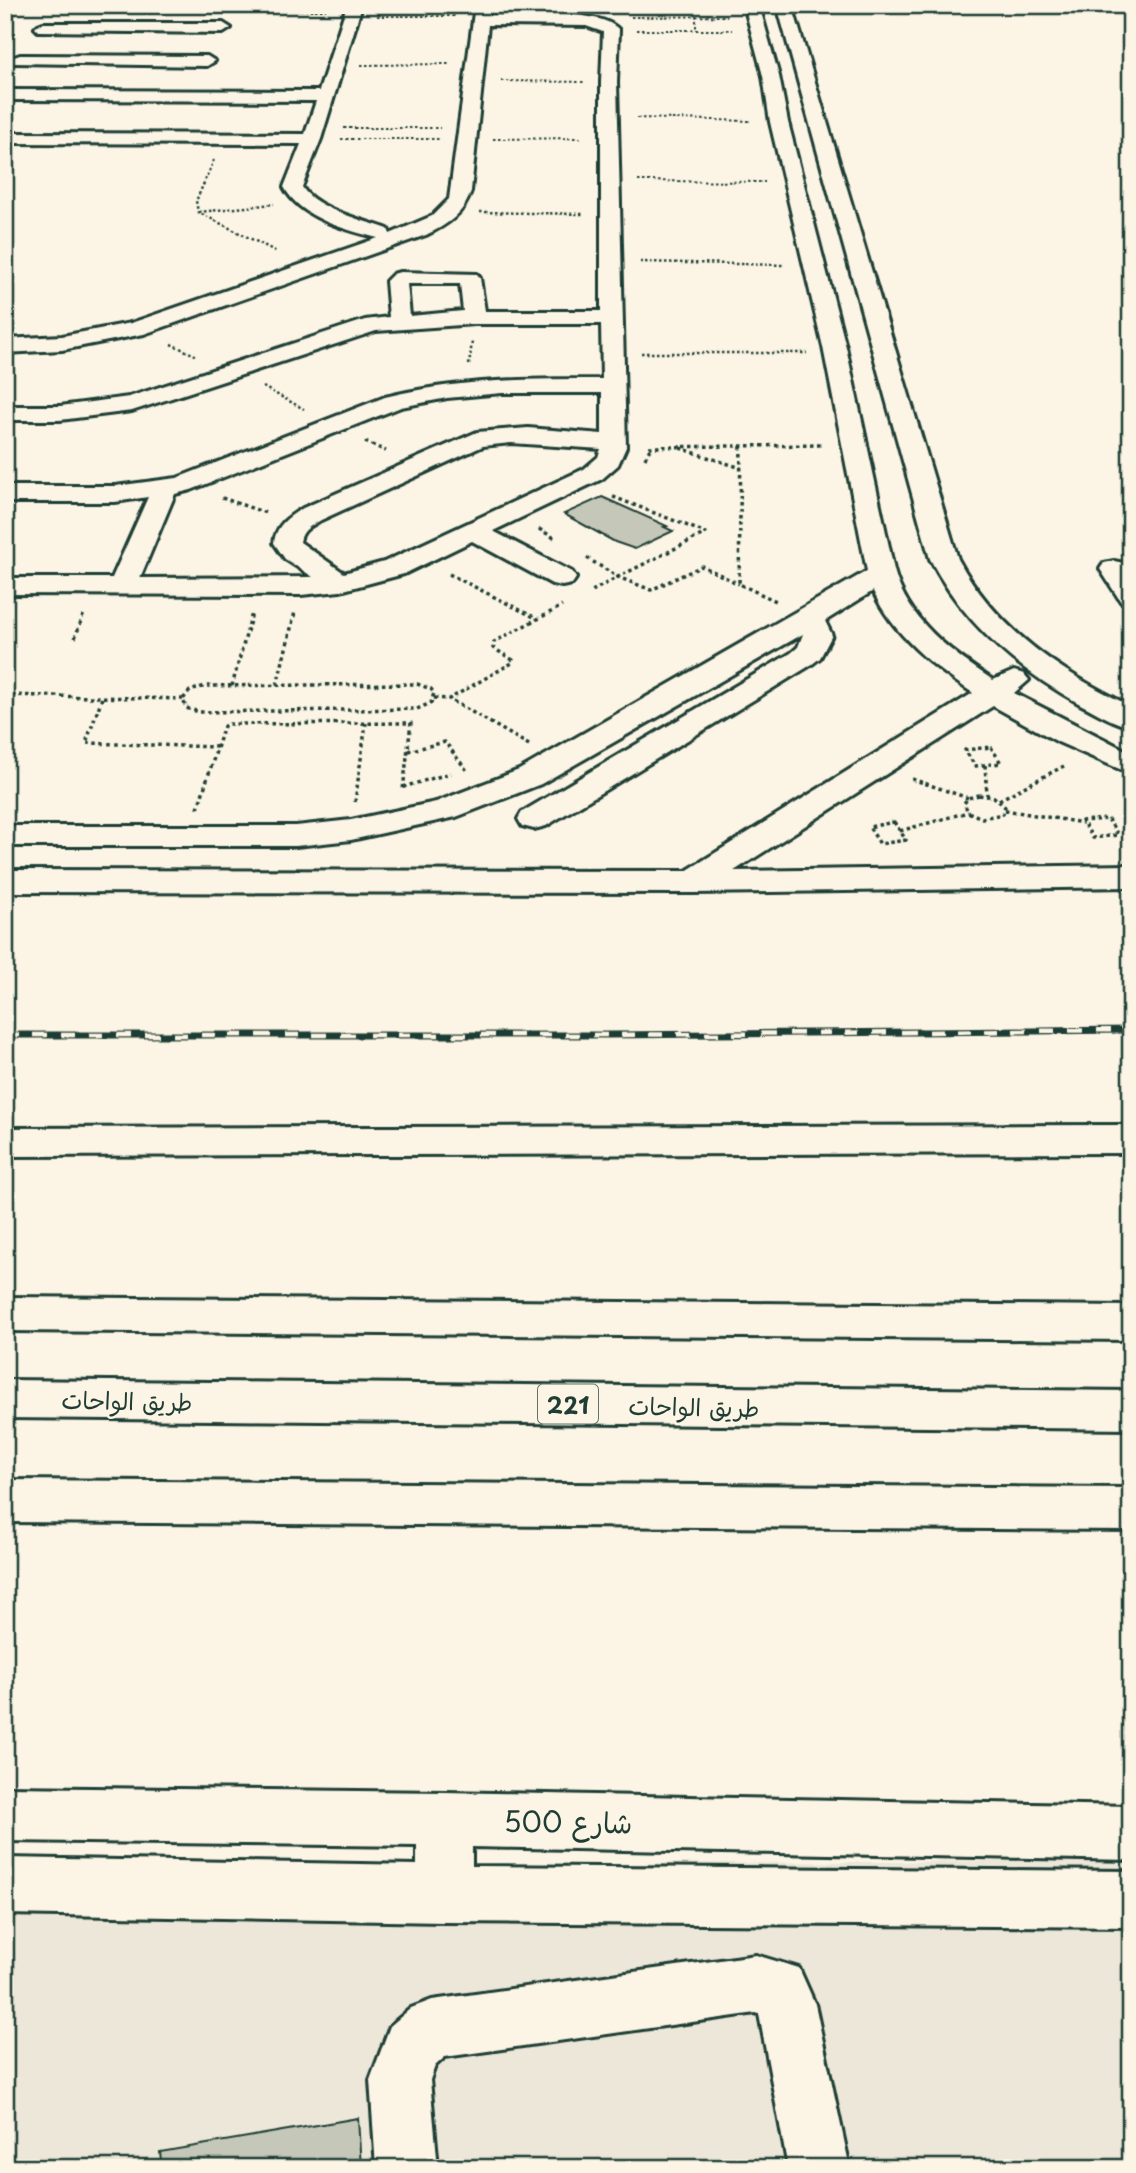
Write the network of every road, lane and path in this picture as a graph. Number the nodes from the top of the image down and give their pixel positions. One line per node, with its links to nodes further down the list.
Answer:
1 (784, 5): 13 (main road)
2 (232, 10): 3 (path); 8 (main road)
3 (354, 10): 4 (path); 10 (main road)
4 (474, 12): 7 (main road); 11 (main road)
5 (696, 15): 6 (path); 7 (path); 9 (path)
6 (754, 17): 9 (path); 12 (main road)
7 (603, 26): 9 (path); 15 (main road)
8 (223, 28): 14 (main road); 14 (main road)
9 (696, 30)
10 (336, 65): 11 (path); 17 (main road)
11 (466, 69): 15 (path); 23 (main road)
12 (771, 76): 13 (main road); 18 (main road)
13 (806, 76): 52 (main road)
14 (199, 78): 16 (main road); 17 (main road)
15 (609, 82): 21 (main road)
16 (5, 95)
17 (326, 96): 22 (main road)
18 (779, 122): 21 (path); 30 (main road)
19 (358, 128): 20 (path); 22 (path); 26 (path)
20 (398, 128): 23 (path); 27 (path)
21 (610, 128): 23 (path); 29 (main road)
22 (314, 133): 25 (main road); 26 (path); 31 (main road)
23 (454, 135): 27 (path); 28 (main road)
24 (5, 138): 25 (main road)
25 (224, 139): 32 (path)
26 (354, 139): 27 (path)
27 (395, 139)
28 (463, 174): 33 (main road); 35 (main road)
29 (610, 180): 30 (path); 34 (main road)
30 (794, 183): 38 (main road)
31 (301, 201): 32 (path); 35 (main road)
32 (198, 212): 36 (path)
33 (451, 212): 34 (path); 39 (main road)
34 (611, 214): 37 (main road)
35 (381, 233): 36 (main road)
36 (297, 261): 39 (main road)
37 (611, 261): 38 (path); 41 (main road)
38 (814, 266): 47 (main road)
39 (230, 291): 43 (main road); 44 (main road)
40 (475, 317): 41 (main road); 42 (main road); 42 (main road); 50 (path)
41 (612, 318): 46 (main road)
42 (400, 321): 48 (main road)
43 (136, 329): 45 (main road); 48 (path)
44 (5, 334)
45 (5, 346)
46 (612, 353): 47 (path); 49 (main road)
47 (836, 353): 54 (main road)
48 (233, 371): 51 (main road); 53 (path)
49 (612, 386): 50 (main road); 55 (main road)
50 (466, 387): 53 (main road)
51 (5, 413)
52 (904, 426): 54 (main road); 79 (main road)
53 (334, 427): 58 (path); 61 (main road)
54 (853, 435): 56 (path); 69 (main road)
55 (613, 445): 57 (path); 58 (main road); 60 (main road)
56 (741, 446): 57 (path); 59 (path)
57 (675, 447): 59 (path)
58 (419, 466): 63 (main road)
59 (741, 468): 77 (path)
60 (570, 485): 65 (main road); 67 (path)
61 (173, 487): 62 (main road); 63 (path); 73 (main road)
62 (5, 494)
63 (297, 523): 71 (main road)
64 (531, 524): 66 (path)
65 (472, 531): 70 (main road); 71 (main road)
66 (563, 544)
67 (585, 557)
68 (1114, 569): 76 (main road)
69 (882, 573): 77 (main road); 82 (main road)
70 (562, 578)
71 (340, 583): 75 (main road)
72 (5, 586): 73 (main road)
73 (122, 587): 74 (main road)
74 (259, 587): 75 (main road); 81 (path)
75 (301, 587): 80 (path)
76 (1131, 596)
77 (810, 618): 93 (main road); 105 (main road)
78 (538, 619): 87 (path)
79 (1038, 665): 82 (main road); 88 (main road)
80 (276, 685): 81 (path); 85 (path)
81 (232, 686): 86 (path)
82 (994, 693): 91 (main road); 96 (main road)
83 (5, 695): 84 (path)
84 (102, 698): 86 (path); 90 (path)
85 (434, 698): 86 (path); 87 (path)
86 (183, 699)
87 (449, 699): 93 (path)
88 (1129, 715)
89 (366, 723): 90 (path); 92 (path); 108 (path)
90 (218, 747): 112 (path)
91 (1096, 750): 95 (main road); 102 (path)
92 (408, 751): 97 (path); 98 (path)
93 (559, 761): 100 (main road)
94 (985, 765): 94 (path); 99 (path)
95 (1131, 765)
96 (876, 767): 101 (path); 116 (main road)
97 (466, 769): 98 (path); 100 (path)
98 (403, 786): 106 (path)
99 (987, 795): 101 (path); 102 (path)
100 (485, 797): 106 (main road)
101 (968, 798): 104 (path)
102 (999, 800): 103 (path)
103 (1005, 810): 104 (path); 107 (path)
104 (968, 813): 109 (path)
105 (534, 819)
106 (398, 822): 108 (main road)
107 (1083, 823): 107 (path)
108 (351, 830): 111 (main road)
109 (900, 831): 109 (path)
110 (5, 836): 112 (main road)
111 (232, 837): 112 (main road); 115 (main road)
112 (189, 838)
113 (1131, 876): 116 (main road)
114 (5, 881): 115 (main road)
115 (222, 882): 116 (main road)
116 (693, 883)
117 (1131, 1139): 118 (main road)
118 (5, 1142)
119 (5, 1314): 120 (main road)
120 (1131, 1323)
121 (5, 1399): 122 (main road, طريق الواحات / 221)
122 (1131, 1410)
123 (5, 1501): 124 (main road)
124 (1131, 1509)
125 (5, 1814): 126 (main road, شارع 500)
126 (445, 1819): 127 (main road, شارع 500); 129 (main road)
127 (1131, 1833)
128 (5, 1886): 129 (main road)
129 (443, 1894): 130 (main road)
130 (1131, 1899)
131 (407, 2168): 132 (main road)
132 (819, 2168)

